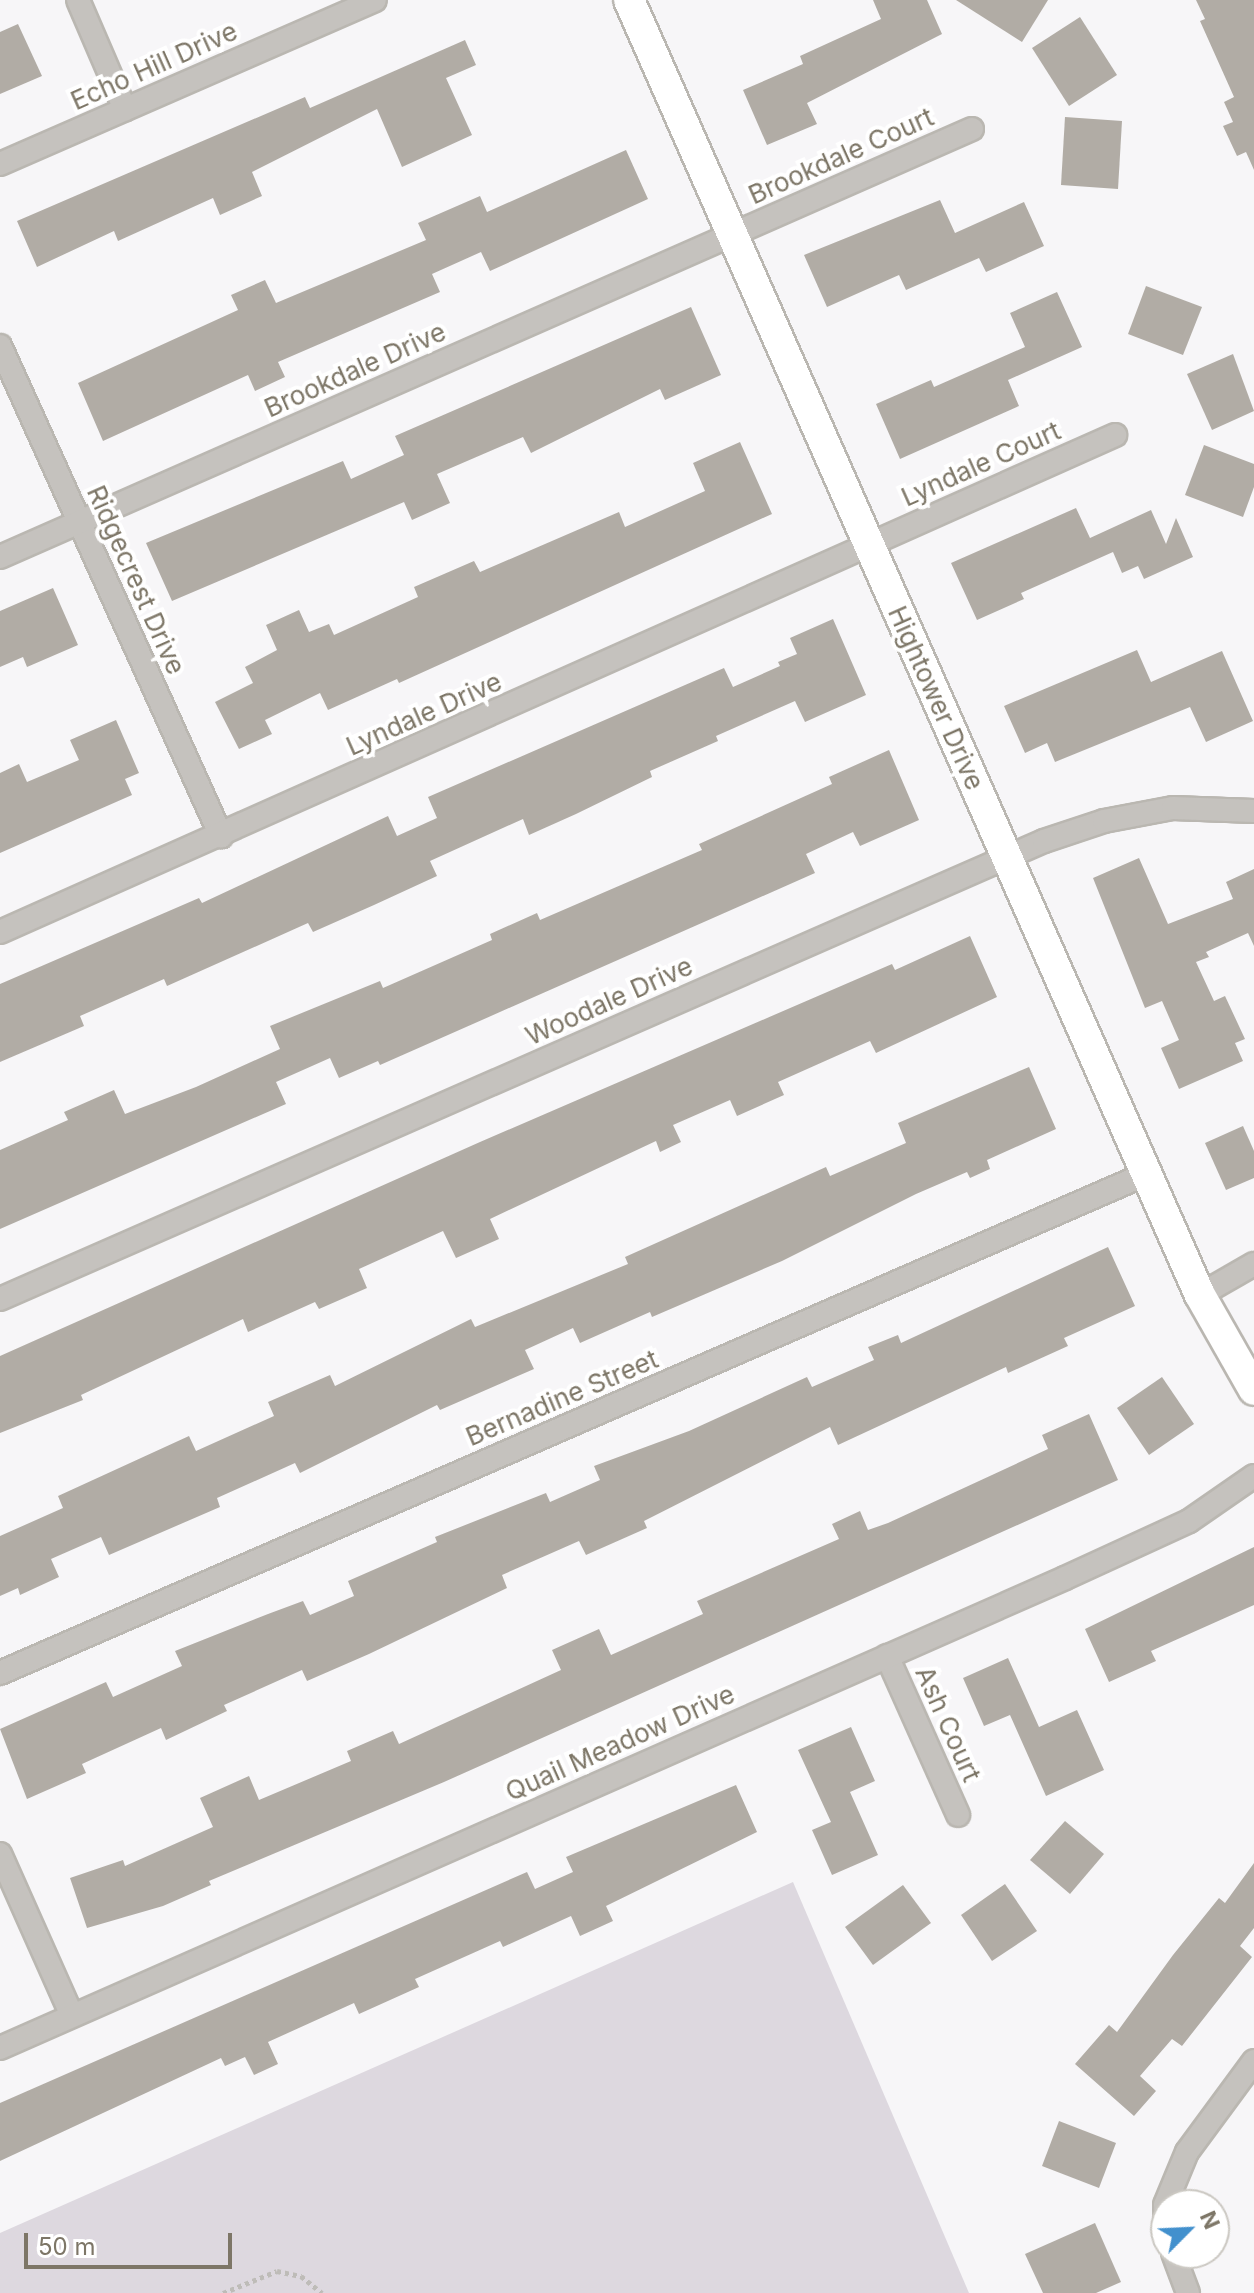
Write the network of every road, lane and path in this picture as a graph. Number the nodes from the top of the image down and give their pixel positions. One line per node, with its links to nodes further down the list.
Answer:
1 (78, 0): 4 (street)
2 (375, 0): 4 (street, Echo Hill Drive)
3 (629, 0): 7 (main road, Hightower Drive)
4 (125, 109): 6 (street, Echo Hill Drive)
5 (972, 129): 7 (street, Brookdale Court)
6 (0, 164)
7 (732, 234): 10 (street, Brookdale Drive); 11 (main road, Hightower Drive)
8 (0, 346): 10 (street, Ridgecrest Drive)
9 (1115, 435): 11 (street, Lyndale Court)
10 (79, 522): 12 (street, Brookdale Drive); 14 (street, Ridgecrest Drive)
11 (869, 544): 14 (street, Lyndale Drive); 15 (main road, Hightower Drive)
12 (0, 557)
13 (1254, 811): 15 (street, Woodale Drive)
14 (221, 836): 16 (street, Lyndale Drive)
15 (1007, 857): 17 (main road, Hightower Drive); 20 (street, Woodale Drive)
16 (0, 932)
17 (1146, 1174): 19 (main road, Hightower Drive); 24 (street, Bernadine Street)
18 (1254, 1264): 19 (street)
19 (1200, 1295): 21 (main road, Hightower Drive)
20 (0, 1299)
21 (1254, 1390)
22 (1254, 1476): 23 (street, Quail Meadow Drive)
23 (887, 1656): 25 (street, Ash Court); 27 (street, Quail Meadow Drive)
24 (0, 1673)
25 (958, 1815)
26 (0, 1854): 27 (street)
27 (72, 2016): 28 (street, Quail Meadow Drive)
28 (0, 2048)
29 (1254, 2061): 30 (street)
30 (1170, 2189)
31 (1179, 2269): 34 (street)
32 (223, 2293): 33 (path)
33 (322, 2293)
34 (1188, 2293)

